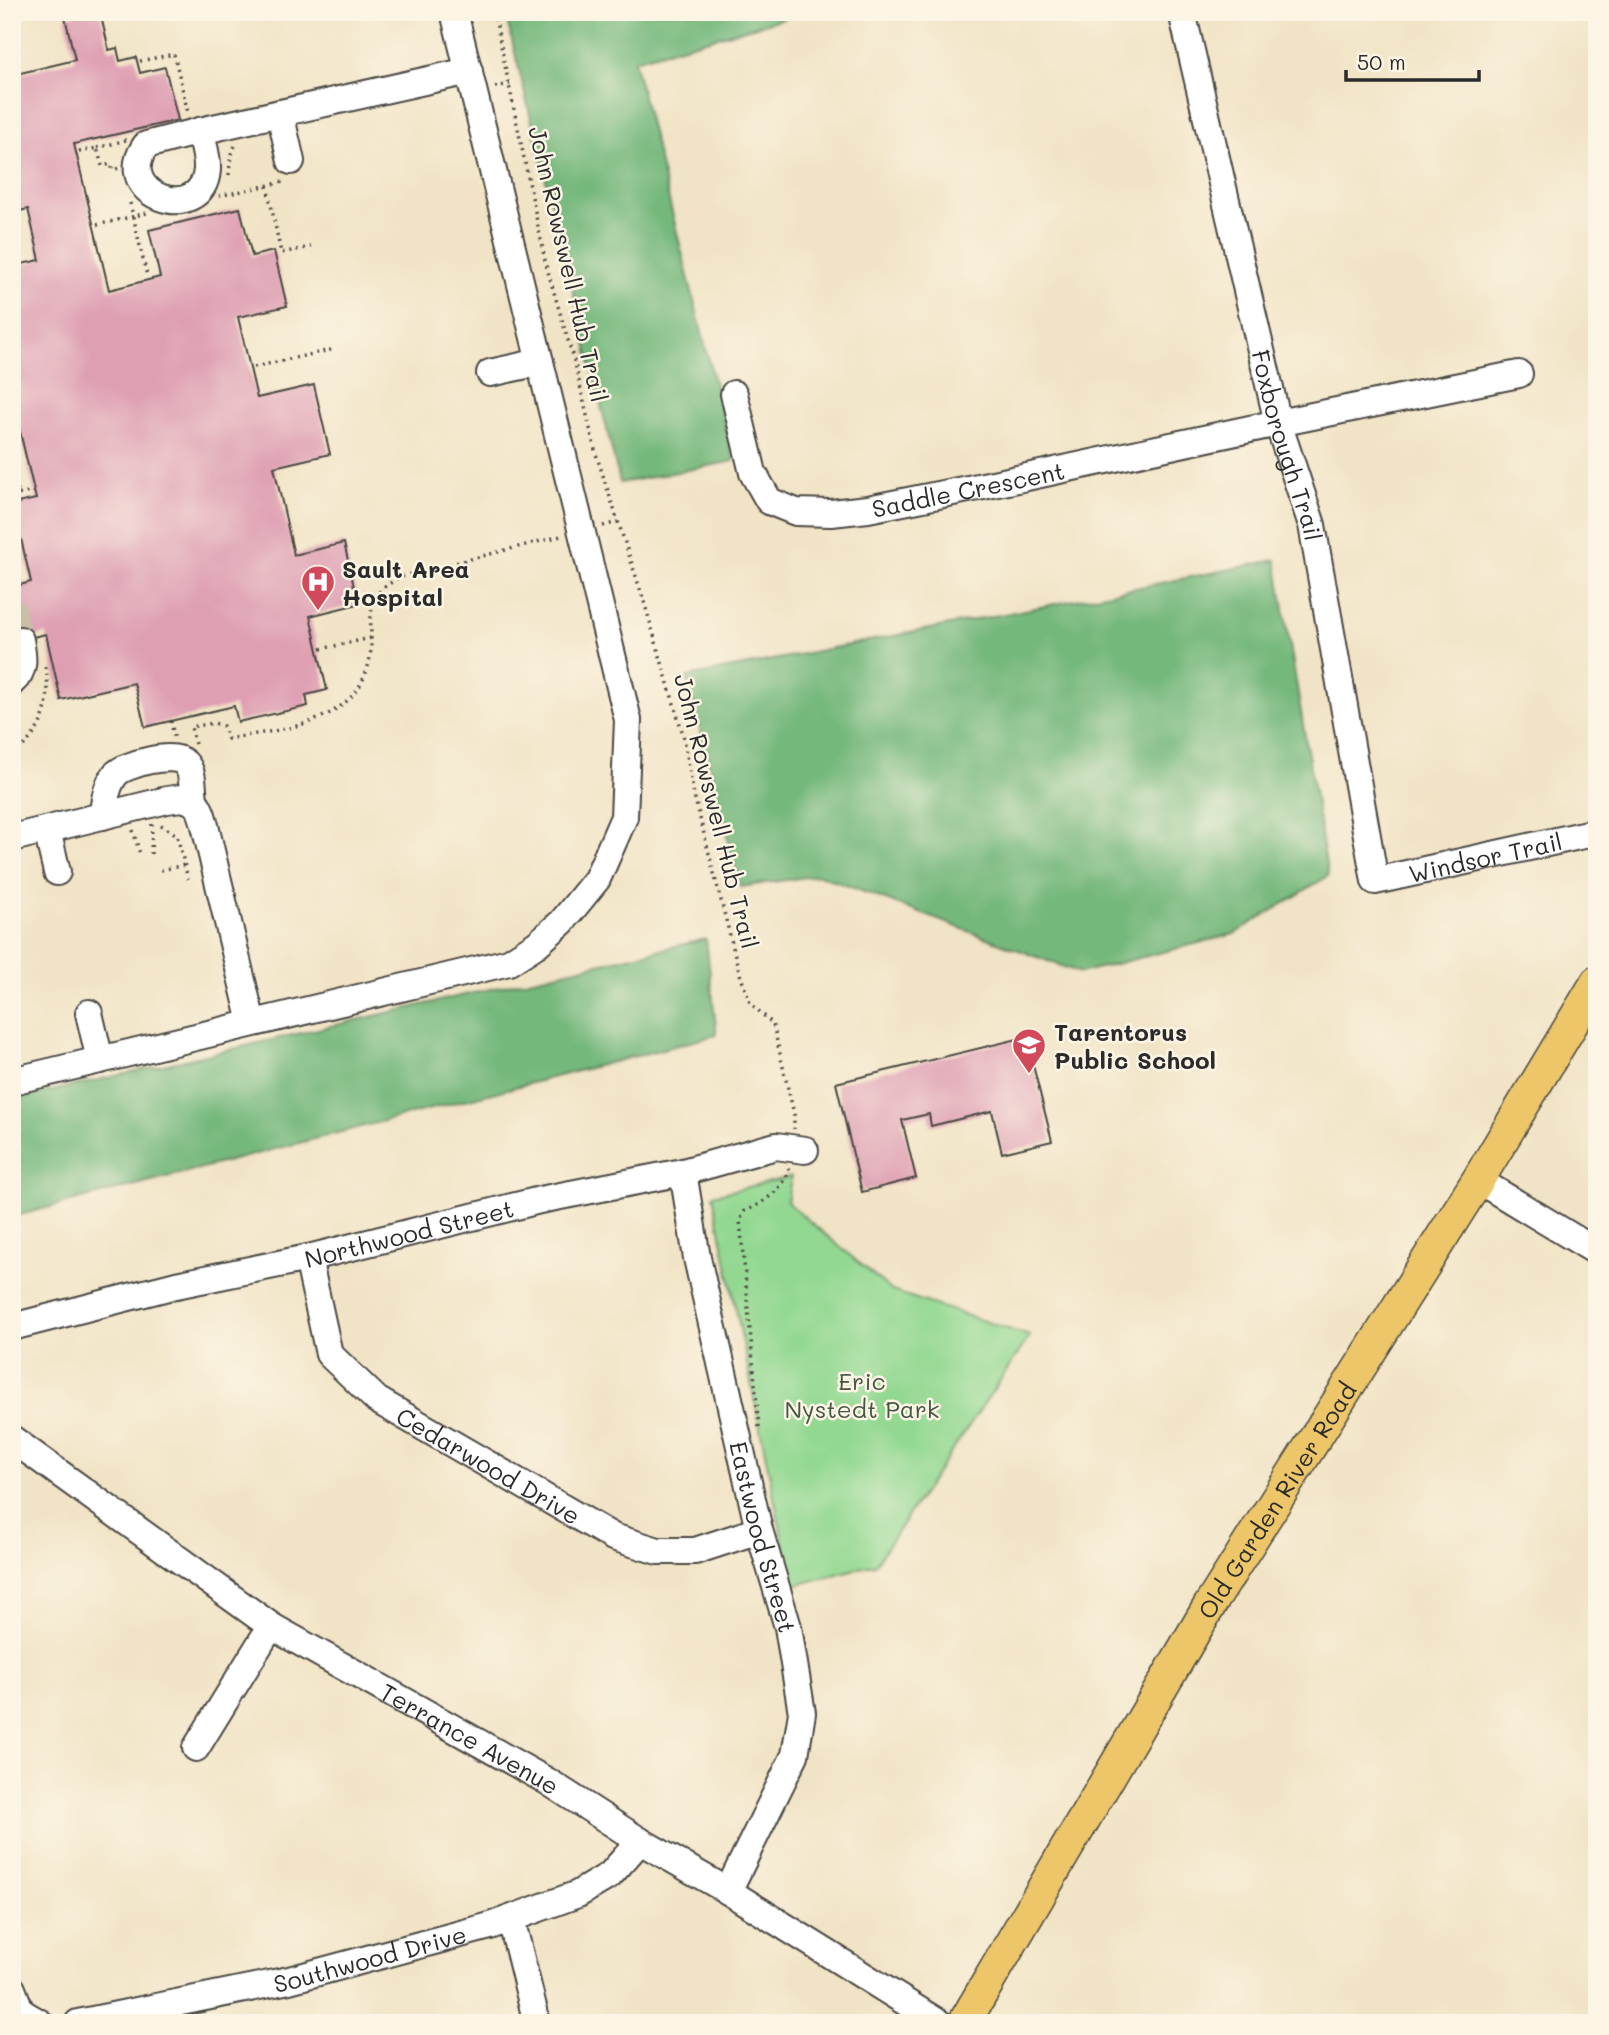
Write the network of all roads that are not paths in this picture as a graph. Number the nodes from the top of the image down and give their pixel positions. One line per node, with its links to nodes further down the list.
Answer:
1 (454, 12): 3 (street)
2 (1182, 12): 11 (street, Foxborough Trail)
3 (471, 82): 4 (street); 7 (street)
4 (281, 113): 5 (street); 6 (street)
5 (196, 132)
6 (292, 161)
7 (540, 362): 8 (street); 23 (street)
8 (490, 373)
9 (1519, 374): 11 (street, Saddle Crescent)
10 (734, 394): 11 (street, Saddle Crescent)
11 (1278, 422): 20 (street, Foxborough Trail)
12 (20, 640): 13 (street)
13 (12, 682)
14 (194, 802): 15 (street); 15 (street); 23 (street)
15 (103, 816): 16 (street)
16 (47, 830): 18 (street); 19 (street)
17 (1597, 832): 20 (street, Windsor Trail)
18 (12, 838)
19 (57, 872)
20 (1375, 881)
21 (1597, 982): 28 (main road, Old Garden River Road)
22 (89, 1013): 24 (street)
23 (252, 1023): 24 (street)
24 (100, 1060): 25 (street)
25 (12, 1081)
26 (799, 1149): 27 (street, Northwood Street)
27 (683, 1172): 30 (street, Northwood Street); 33 (street, Eastwood Street)
28 (1478, 1180): 29 (street); 44 (main road, Old Garden River Road)
29 (1597, 1252)
30 (308, 1258): 31 (street, Northwood Street); 33 (street, Cedarwood Drive)
31 (12, 1327)
32 (14, 1446): 34 (street, Terrance Avenue)
33 (759, 1530): 37 (street, Eastwood Street)
34 (271, 1626): 35 (street); 36 (street, Terrance Avenue)
35 (196, 1748)
36 (640, 1841): 37 (street, Terrance Avenue); 38 (street, Southwood Drive)
37 (728, 1891): 43 (street, Terrance Avenue)
38 (511, 1919): 41 (street, Southwood Drive); 42 (street)
39 (12, 1989): 40 (street)
40 (40, 2023)
41 (78, 2023)
42 (537, 2023)
43 (939, 2023)
44 (964, 2023)

